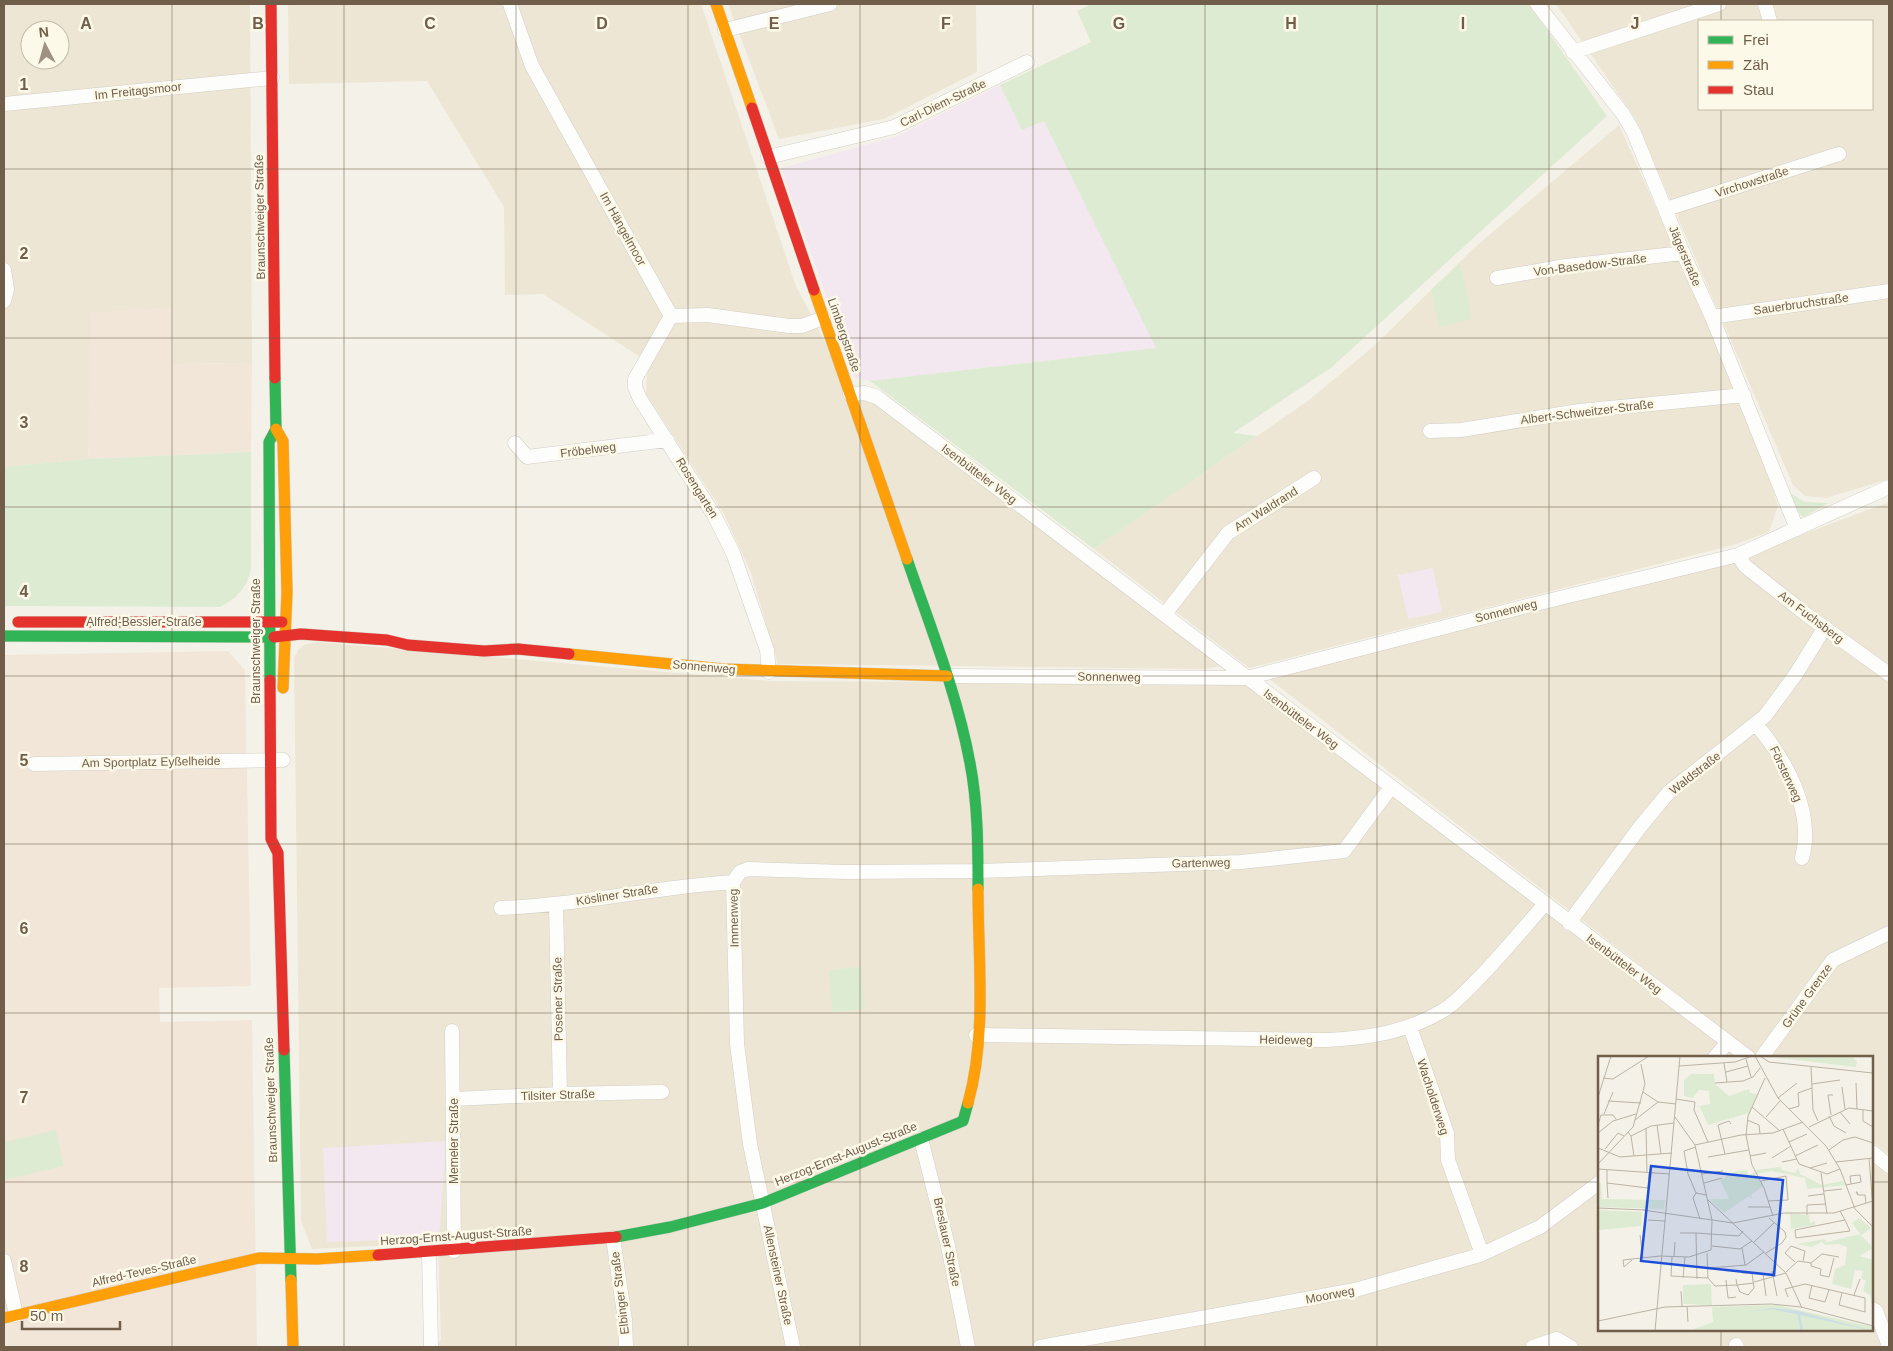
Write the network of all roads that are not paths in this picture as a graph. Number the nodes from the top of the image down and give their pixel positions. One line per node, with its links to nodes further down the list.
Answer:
1 (271, 4): 12 (street, Braunschweiger Straße)
2 (510, 4): 22 (street, Im Hängelmoor)
3 (716, 4): 9 (street, Limbergstraße)
4 (830, 4): 9 (street)
5 (1537, 4): 10 (street, Jägerstraße)
6 (1719, 4): 10 (street)
7 (1765, 4): 8 (street)
8 (1770, 20)
9 (725, 30): 15 (street, Limbergstraße)
10 (1573, 52): 16 (street, Jägerstraße)
11 (1027, 62): 15 (street, Carl-Diem-Straße)
12 (272, 78): 13 (street, Im Freitagsmoor); 27 (street, Braunschweiger Straße)
13 (4, 104)
14 (1839, 154): 16 (street, Virchowstraße)
15 (768, 157): 24 (street, Limbergstraße)
16 (1666, 209): 17 (street, Jägerstraße)
17 (1683, 253): 19 (street, Von-Basedow-Straße); 23 (street, Jägerstraße)
18 (4, 270): 21 (street)
19 (1497, 278)
20 (1889, 291): 23 (street, Sauerbruchstraße)
21 (4, 301)
22 (671, 316): 24 (street); 29 (street, Rosengarten)
23 (1712, 317): 26 (street, Jägerstraße)
24 (823, 318): 25 (street, Limbergstraße)
25 (850, 394): 35 (street, Isenbütteler Weg); 46 (street, Limbergstraße)
26 (1744, 395): 28 (street, Albert-Schweitzer-Straße); 33 (street, Jägerstraße)
27 (276, 429): 36 (street, Braunschweiger Straße); 37 (street, Braunschweiger Straße)
28 (1430, 431)
29 (666, 440): 30 (street, Fröbelweg); 44 (street, Rosengarten)
30 (516, 443)
31 (1314, 478): 35 (street, Am Waldrand)
32 (1889, 487): 33 (street, Sonnenweg)
33 (1797, 529): 34 (street, Sonnenweg)
34 (1738, 555): 39 (street, Am Fuchsberg); 47 (street, Sonnenweg)
35 (1165, 614): 47 (street, Isenbütteler Weg)
36 (270, 622): 37 (street); 38 (street, Alfred-Bessler-Straße); 43 (street, Braunschweiger Straße)
37 (285, 622): 40 (street); 42 (street, Braunschweiger Straße)
38 (4, 623)
39 (1825, 627): 45 (street, Am Fuchsberg); 49 (street, Waldstraße)
40 (301, 634): 42 (street, Sonnenweg); 44 (street, Sonnenweg)
41 (4, 636): 43 (street, Alfred-Bessler-Straße)
42 (284, 636): 43 (street, Alfred-Bessler-Straße); 48 (street, Braunschweiger Straße)
43 (270, 637): 50 (street, Braunschweiger Straße)
44 (769, 672): 46 (street, Sonnenweg)
45 (1889, 674)
46 (947, 676): 47 (street, Sonnenweg); 56 (street, Herzog-Ernst-August-Straße)
47 (1247, 678): 52 (street, Isenbütteler Weg)
48 (283, 701)
49 (1756, 724): 55 (street, Försterweg); 61 (street, Waldstraße)
50 (280, 759): 51 (street, Am Sportplatz Eyßelheide); 54 (street, Braunschweiger Straße)
51 (34, 764)
52 (1390, 787): 56 (street, Gartenweg); 59 (street, Isenbütteler Weg)
53 (285, 840): 54 (street)
54 (278, 853): 82 (street, Braunschweiger Straße)
55 (1802, 858)
56 (978, 871): 57 (street, Immenweg); 65 (street, Herzog-Ernst-August-Straße)
57 (734, 882): 58 (street, Kösliner Straße); 77 (street, Immenweg)
58 (556, 904): 60 (street, Kösliner Straße); 71 (street, Posener Straße)
59 (1544, 905): 61 (street, Isenbütteler Weg); 63 (street, Heideweg)
60 (501, 908)
61 (1569, 923): 66 (street, Isenbütteler Weg)
62 (1889, 933): 69 (street, Grüne Grenze)
63 (1410, 1027): 65 (street, Heideweg); 81 (street, Wacholderweg)
64 (452, 1031): 72 (street, Memeler Straße)
65 (976, 1035): 73 (street, Herzog-Ernst-August-Straße)
66 (1727, 1042): 67 (street); 68 (street, Isenbütteler Weg)
67 (1716, 1056)
68 (1747, 1056)
69 (1763, 1056)
70 (662, 1092): 71 (street, Tilsiter Straße)
71 (560, 1094): 72 (street, Tilsiter Straße)
72 (454, 1099): 79 (street, Memeler Straße)
73 (921, 1139): 77 (street, Herzog-Ernst-August-Straße); 91 (street, Breslauer Straße)
74 (1873, 1153): 75 (street)
75 (1889, 1166)
76 (1598, 1184): 81 (street, Moorweg)
77 (763, 1203): 78 (street, Herzog-Ernst-August-Straße); 90 (street, Allensteiner Straße)
78 (613, 1238): 79 (street, Herzog-Ernst-August-Straße); 89 (street, Elbinger Straße)
79 (454, 1251): 80 (street, Herzog-Ernst-August-Straße)
80 (429, 1253): 82 (street, Herzog-Ernst-August-Straße); 88 (street)
81 (1482, 1254): 92 (street, Moorweg)
82 (291, 1260): 85 (street, Alfred-Teves-Straße); 87 (street, Braunschweiger Straße)
83 (4, 1261): 85 (street)
84 (1873, 1310): 86 (street)
85 (10, 1317)
86 (1889, 1346)
87 (293, 1347)
88 (430, 1347)
89 (626, 1347)
90 (793, 1347)
91 (968, 1347)
92 (1040, 1347)
93 (1533, 1347): 94 (street)
94 (1571, 1347)

